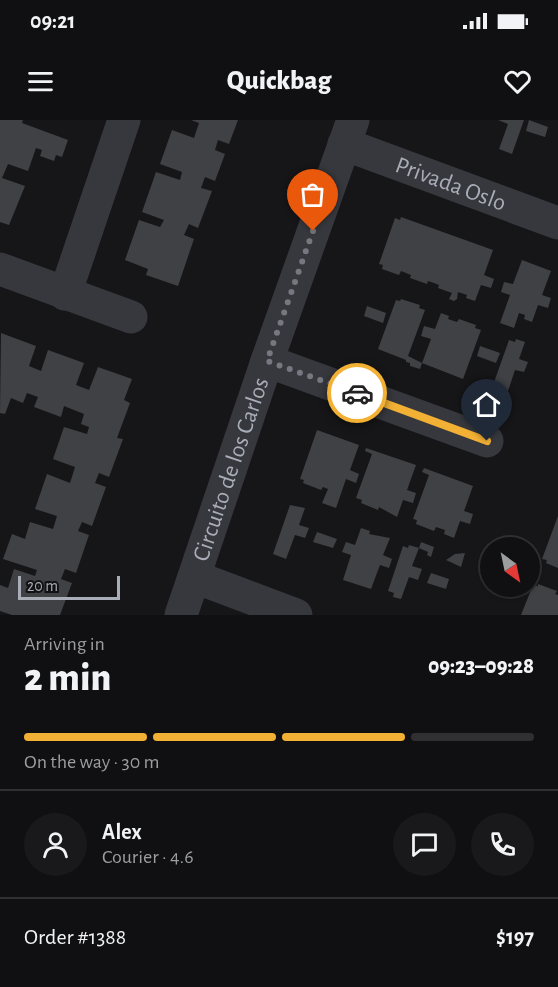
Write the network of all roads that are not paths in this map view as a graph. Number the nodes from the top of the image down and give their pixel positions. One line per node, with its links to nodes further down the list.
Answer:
1 (124, 120): 5 (street)
2 (349, 132): 3 (street, Privada Oslo); 7 (street, Circuito de los Carlos)
3 (558, 223)
4 (0, 269): 5 (street)
5 (65, 294): 6 (street)
6 (131, 317)
7 (267, 361): 8 (street); 9 (street, Circuito de los Carlos)
8 (487, 441)
9 (195, 578): 10 (street, Circuito de los Carlos); 11 (street)
10 (181, 615)
11 (296, 615)

